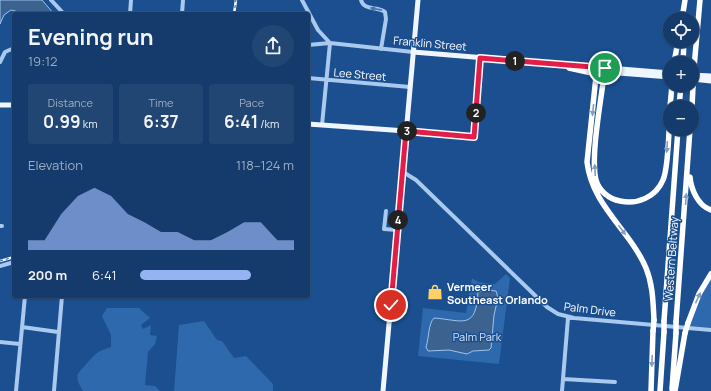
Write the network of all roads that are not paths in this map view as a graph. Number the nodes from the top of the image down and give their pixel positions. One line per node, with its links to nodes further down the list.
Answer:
1 (51, 0): 9 (street)
2 (131, 0): 10 (street)
3 (183, 0): 11 (street)
4 (302, 0): 12 (street)
5 (361, 0): 19 (street, one-way to 5)
6 (418, 0): 20 (main road)
7 (686, 0): 13 (highway); 14 (highway)
8 (700, 0): 37 (highway, bridge)
9 (62, 12)
10 (130, 12)
11 (182, 12)
12 (308, 12)
13 (683, 12)
14 (686, 12)
15 (310, 15): 16 (street)
16 (330, 43): 17 (street, Franklin Street); 19 (street, Franklin Street); 33 (street)
17 (310, 45)
18 (12, 49): 22 (street)
19 (381, 49): 20 (street, Franklin Street)
20 (413, 52): 21 (main road, Franklin Street); 36 (main road)
21 (480, 58): 23 (main road, Franklin Street); 42 (street)
22 (0, 62)
23 (551, 64): 24 (main road, Franklin Street); 25 (main road, Franklin Street)
24 (569, 68): 25 (main road, Franklin Street); 34 (highway)
25 (597, 69): 26 (main road, Franklin Street); 34 (highway)
26 (605, 70): 27 (main road, Franklin Street); 29 (main road, Franklin Street); 43 (highway, one-way to 26)
27 (663, 73)
28 (711, 76): 30 (main road)
29 (663, 77)
30 (699, 77)
31 (310, 78): 33 (street, Lee Street)
32 (699, 78): 35 (main road)
33 (327, 80): 36 (street, Lee Street); 41 (street)
34 (596, 81): 68 (highway, one-way to 68, bridge)
35 (711, 81)
36 (410, 88): 42 (main road)
37 (692, 100)
38 (0, 105): 39 (main road)
39 (12, 105)
40 (310, 124): 41 (main road)
41 (322, 125): 42 (main road)
42 (406, 131): 47 (main road)
43 (668, 136)
44 (677, 136): 69 (highway, Western Beltway, bridge)
45 (690, 136): 46 (highway, Western Beltway)
46 (689, 162): 48 (highway); 70 (highway, Western Beltway, one-way to 46, bridge)
47 (403, 172): 50 (main road); 56 (street, Palm Drive)
48 (711, 210)
49 (386, 211): 50 (street)
50 (397, 230): 66 (main road)
51 (12, 263): 52 (street)
52 (0, 266)
53 (711, 274): 71 (highway, one-way to 53, bridge)
54 (25, 298): 57 (street)
55 (62, 298): 59 (street)
56 (568, 318): 58 (street, Palm Drive); 62 (street)
57 (22, 327): 59 (street); 61 (street)
58 (711, 330)
59 (58, 332): 65 (street)
60 (0, 342): 61 (street)
61 (20, 344): 64 (street)
62 (563, 379): 63 (street); 67 (street)
63 (615, 382)
64 (16, 391)
65 (54, 391)
66 (383, 391)
67 (562, 391)
68 (652, 391)
69 (660, 391)
70 (672, 391)
71 (675, 391)

